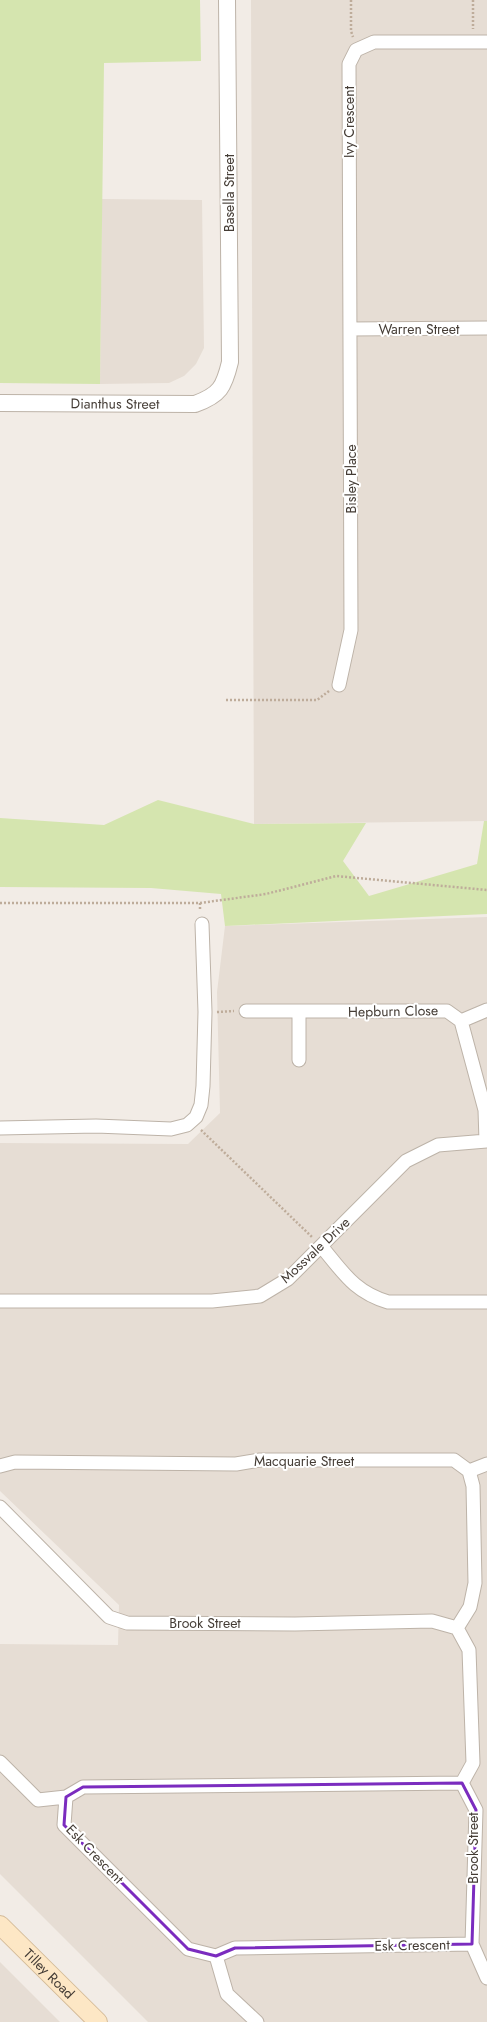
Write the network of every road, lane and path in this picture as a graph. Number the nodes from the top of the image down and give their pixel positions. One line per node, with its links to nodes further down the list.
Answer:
1 (227, 0): 9 (street, Basella Street)
2 (351, 0): 6 (path)
3 (473, 0): 4 (path)
4 (473, 42): 5 (street); 6 (street)
5 (487, 42)
6 (356, 50): 8 (street, Ivy Crescent)
7 (487, 328): 8 (street, Warren Street)
8 (350, 329): 11 (street, Bisley Place)
9 (223, 385): 10 (street, Dianthus Street)
10 (0, 403)
11 (339, 685): 12 (path)
12 (226, 700)
13 (487, 890): 15 (path)
14 (0, 903): 15 (path)
15 (200, 903): 16 (path)
16 (202, 924): 19 (street)
17 (487, 1010): 21 (street)
18 (246, 1011): 19 (path); 20 (street, Hepburn Close)
19 (204, 1012): 23 (street)
20 (299, 1012): 21 (street, Hepburn Close); 22 (street)
21 (461, 1020): 25 (street)
22 (299, 1060)
23 (0, 1128)
24 (200, 1130): 26 (path)
25 (487, 1141): 26 (street, Mossvale Drive)
26 (321, 1246): 27 (street, Mossvale Drive); 28 (street)
27 (0, 1301)
28 (487, 1302)
29 (487, 1464): 31 (street)
30 (0, 1466): 31 (street, Macquarie Street)
31 (469, 1471): 33 (street)
32 (0, 1506): 33 (street, Brook Street)
33 (457, 1628): 35 (street)
34 (0, 1762): 36 (street)
35 (462, 1784): 36 (street); 38 (street, Brook Street)
36 (66, 1796): 39 (street, Esk Crescent)
37 (0, 1925): 41 (main road, Tilley Road)
38 (472, 1944): 39 (street, Esk Crescent); 40 (street, Brook Street)
39 (216, 1956): 42 (street)
40 (487, 1978)
41 (98, 2022)
42 (257, 2022)

